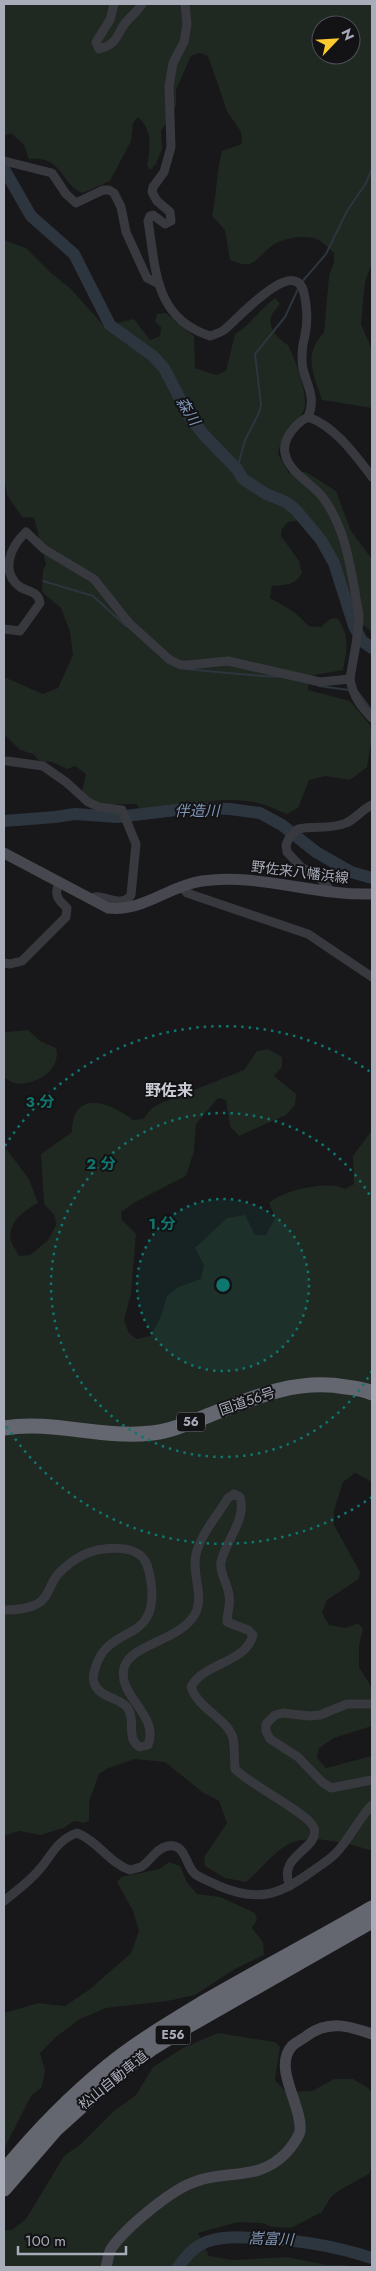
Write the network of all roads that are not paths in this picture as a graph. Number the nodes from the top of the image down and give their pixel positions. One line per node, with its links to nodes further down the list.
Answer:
1 (114, 4): 2 (street)
2 (142, 4)
3 (185, 4): 5 (street)
4 (4, 161): 5 (street)
5 (159, 284): 6 (street)
6 (308, 417): 7 (street); 9 (street)
7 (372, 477)
8 (4, 629): 9 (street)
9 (350, 679): 10 (street)
10 (372, 718)
11 (7, 760): 18 (street)
12 (372, 805): 16 (street)
13 (4, 853): 14 (street, 野佐来八幡浜線)
14 (59, 882): 18 (street, 野佐来八幡浜線); 19 (street)
15 (181, 886): 16 (street, 野佐来八幡浜線); 18 (street, 野佐来八幡浜線); 20 (street)
16 (330, 890): 17 (street, 野佐来八幡浜線)
17 (372, 894)
18 (90, 900)
19 (4, 963)
20 (372, 977)
21 (372, 1392): 22 (highway, 国道56号 / 56)
22 (4, 1428)
23 (4, 1610): 27 (street)
24 (372, 1704): 25 (street)
25 (372, 1780)
26 (372, 1805): 27 (street)
27 (290, 1886): 28 (street)
28 (4, 1901)
29 (372, 1908): 32 (highway, 松山自動車道 / E56)
30 (372, 1921): 33 (highway, 松山自動車道 / E56)
31 (372, 2034): 34 (street)
32 (4, 2171)
33 (4, 2189)
34 (106, 2267)

